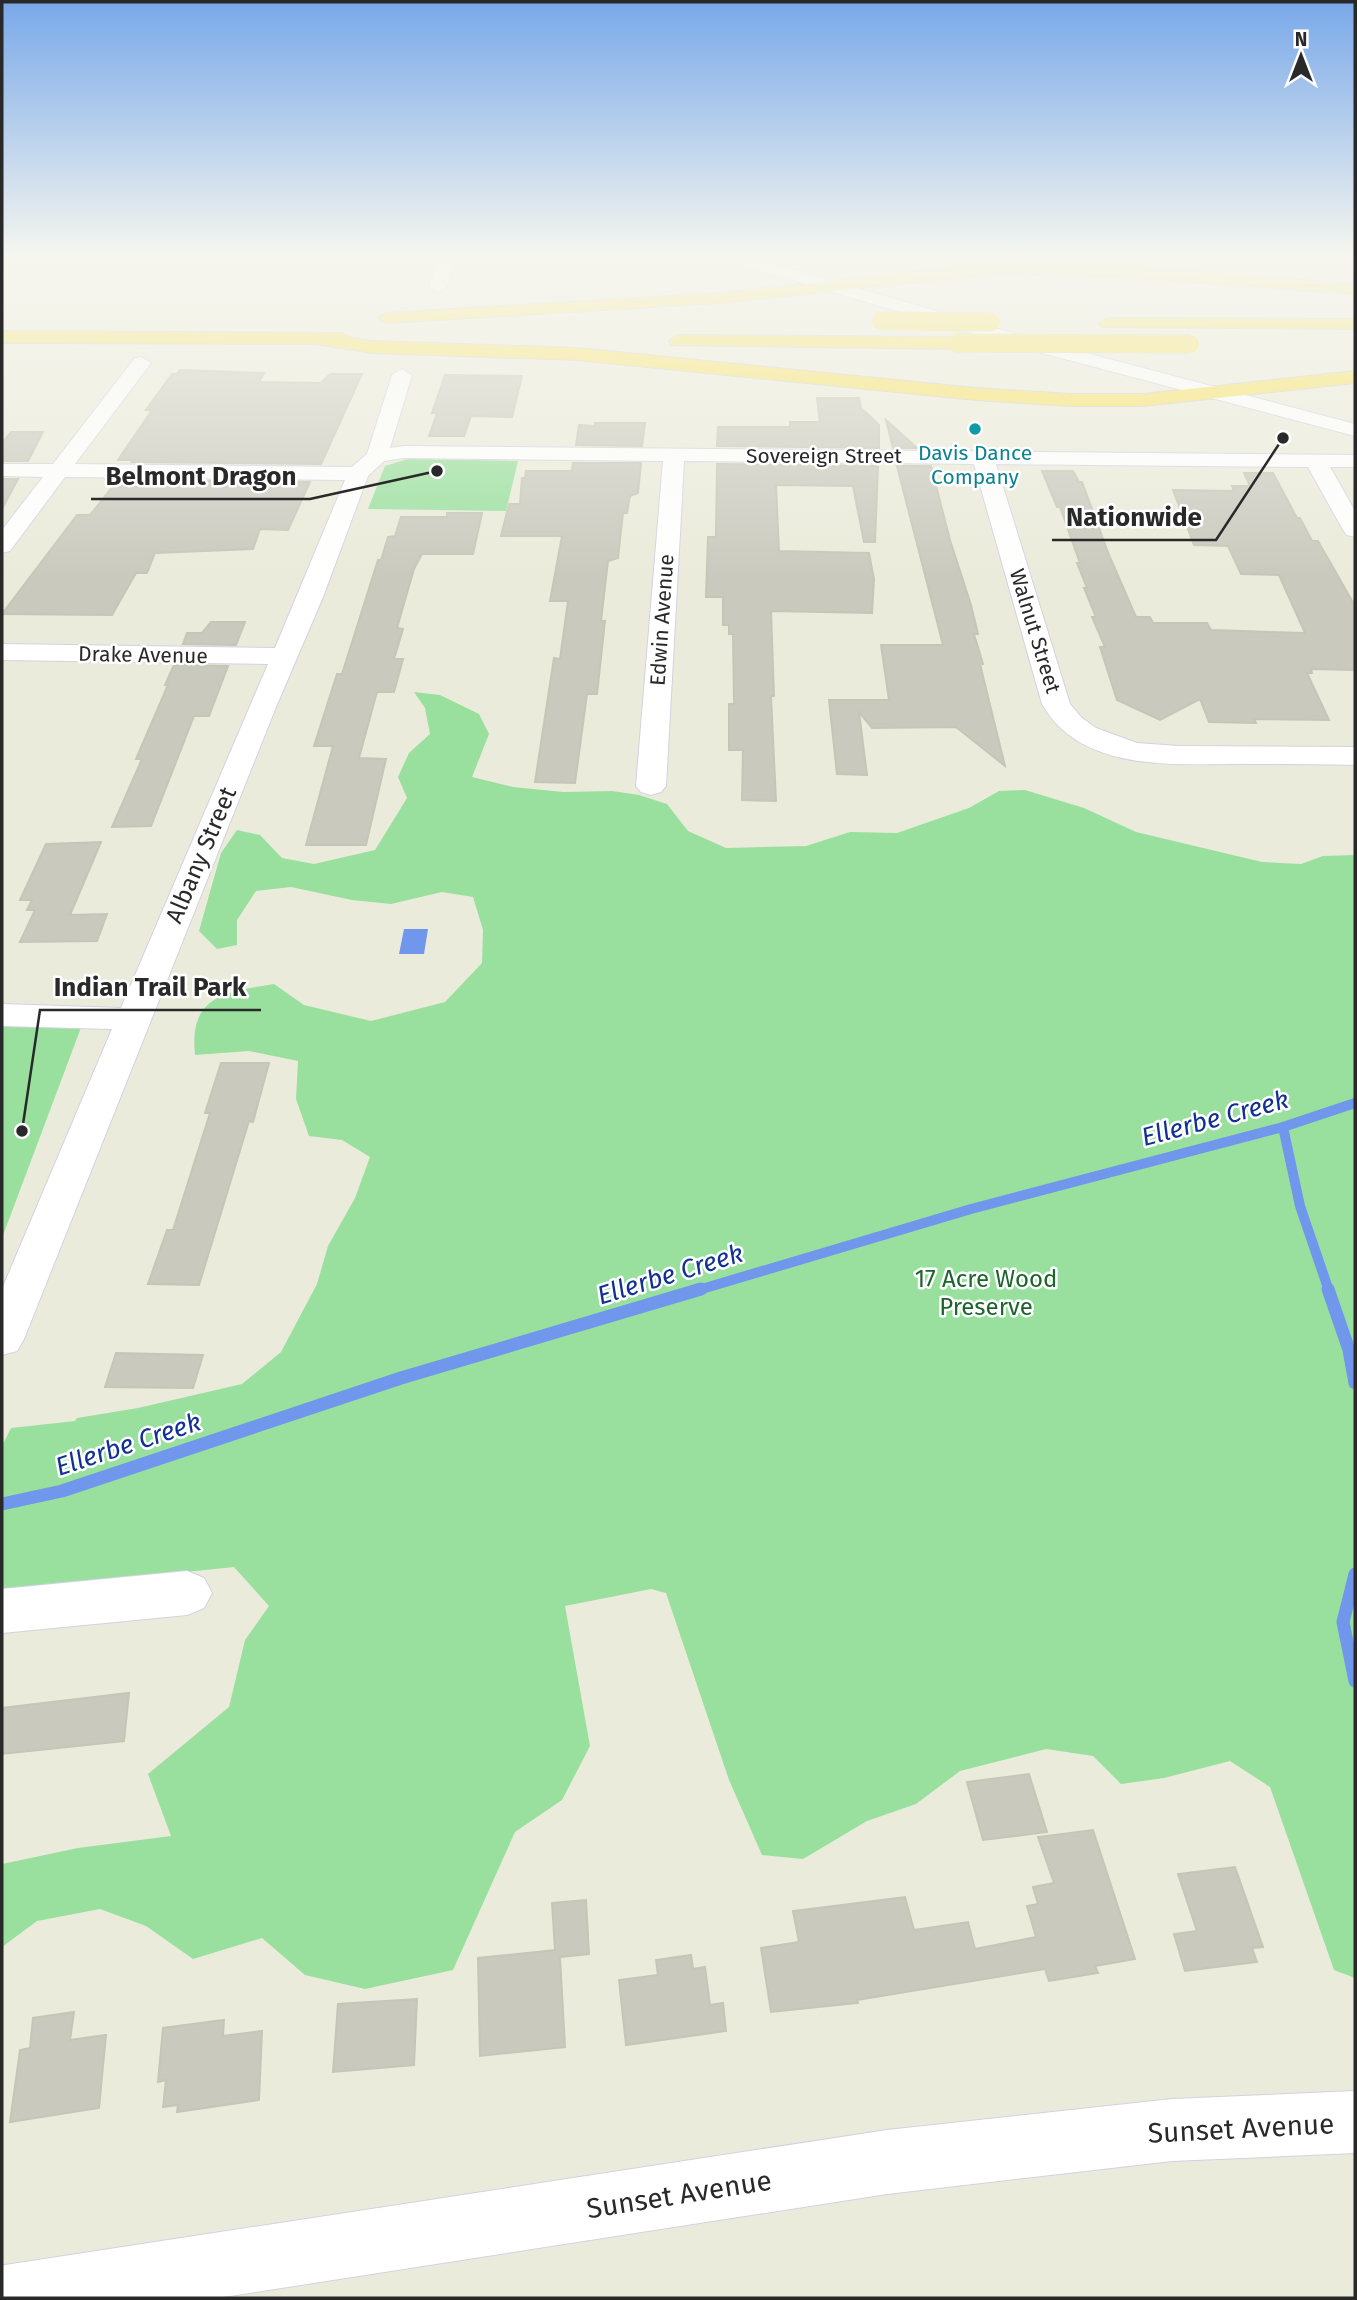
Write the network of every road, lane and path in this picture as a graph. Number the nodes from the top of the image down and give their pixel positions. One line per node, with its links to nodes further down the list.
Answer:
1 (139, 365): 17 (street)
2 (695, 365): 8 (highway)
3 (1122, 365): 8 (street)
4 (1217, 372): 7 (street)
5 (402, 375): 15 (street, Albany Street)
6 (1355, 378): 7 (highway); 9 (highway)
7 (1269, 386): 8 (highway); 9 (street)
8 (1212, 393): 10 (street)
9 (1348, 405)
10 (1355, 430)
11 (674, 455): 12 (street, Sovereign Street); 15 (street, Sovereign Street); 23 (street, Edwin Avenue)
12 (983, 457): 13 (street, Sovereign Street); 22 (street, Walnut Street)
13 (1315, 460): 14 (street, Sovereign Street); 18 (street)
14 (1355, 461)
15 (367, 465): 17 (street, Sovereign Street); 21 (street, Albany Street)
16 (2, 470): 17 (street, Sovereign Street)
17 (61, 470): 19 (street)
18 (1355, 530)
19 (2, 546)
20 (2, 652): 21 (street, Drake Avenue)
21 (284, 656): 25 (street, Albany Street)
22 (1355, 755)
23 (650, 786)
24 (2, 1015): 25 (street)
25 (132, 1019): 26 (street, Albany Street)
26 (2, 1339)
27 (187, 1593): 28 (street)
28 (2, 1611)
29 (1355, 2122): 30 (street, Sunset Avenue)
30 (5, 2298)

